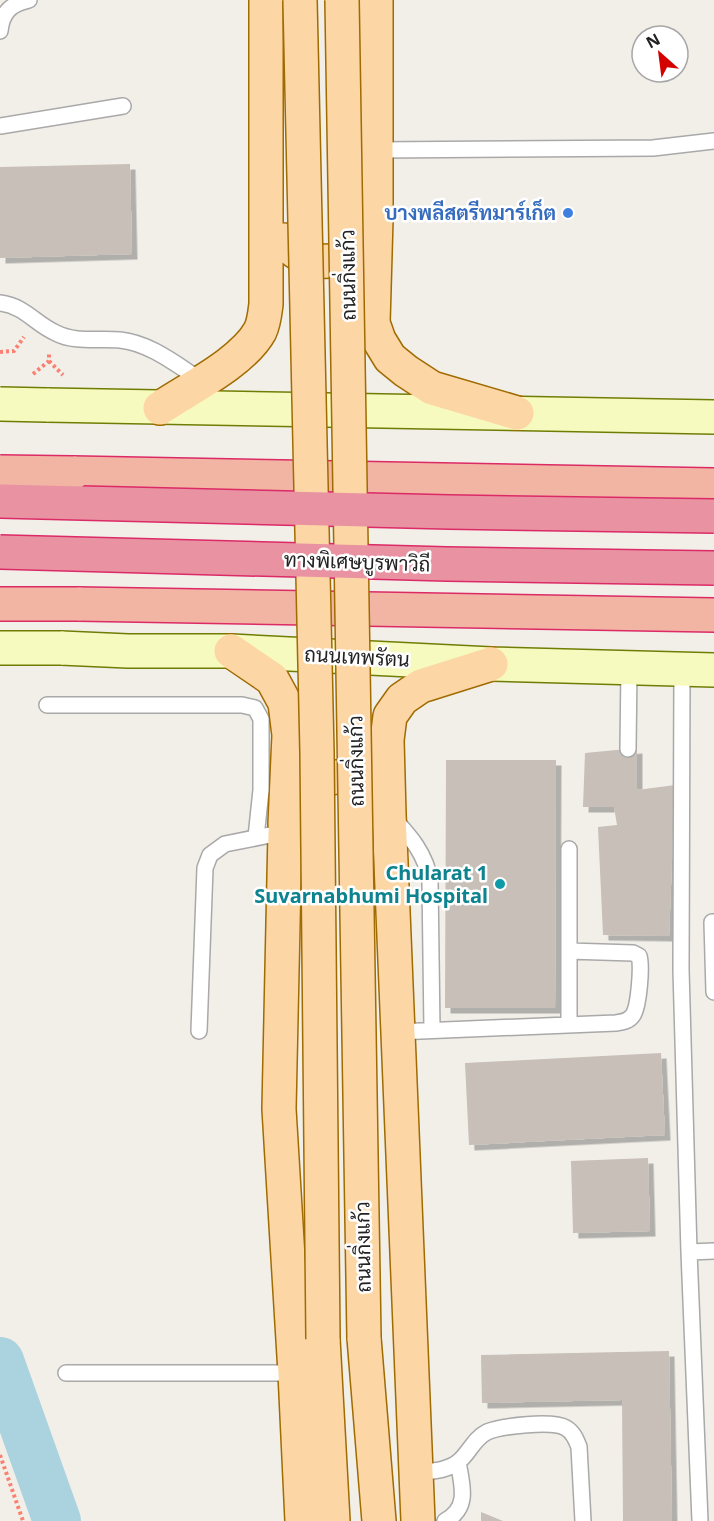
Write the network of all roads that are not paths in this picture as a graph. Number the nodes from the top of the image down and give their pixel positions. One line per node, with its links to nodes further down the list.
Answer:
1 (29, 0): 6 (lane)
2 (266, 0): 11 (main road)
3 (300, 0): 51 (main road, ถนนกิ่งแก้ว, bridge)
4 (342, 0): 52 (main road, ถนนกิ่งแก้ว, bridge)
5 (376, 0): 10 (main road)
6 (0, 31)
7 (123, 106): 8 (lane)
8 (0, 126)
9 (714, 141): 10 (lane)
10 (377, 150): 12 (main road)
11 (267, 217): 12 (main road); 14 (main road)
12 (376, 219): 17 (main road)
13 (0, 303): 14 (lane)
14 (202, 381): 16 (main road)
15 (0, 404): 16 (main road, bridge)
16 (160, 408): 17 (main road)
17 (517, 413): 18 (main road)
18 (714, 417)
19 (0, 472): 20 (highway, bridge)
20 (714, 485)
21 (0, 501): 22 (highway, bridge)
22 (714, 516)
23 (0, 552): 24 (highway, ทางพิเศษบูรพาวิถี, bridge)
24 (714, 568)
25 (0, 603): 26 (highway, bridge)
26 (714, 615)
27 (0, 648): 28 (main road, ถนนเทพรัตน, bridge)
28 (231, 651): 29 (main road, ถนนเทพรัตน); 35 (main road)
29 (491, 664): 30 (main road, ถนนเทพรัตน); 34 (main road)
30 (629, 668): 31 (main road, ถนนเทพรัตน); 33 (lane)
31 (698, 670): 45 (lane)
32 (47, 705): 35 (lane)
33 (628, 749)
34 (389, 814): 35 (main road); 41 (lane); 43 (main road)
35 (270, 834): 42 (lane); 46 (main road)
36 (569, 849): 38 (lane)
37 (714, 922): 39 (lane)
38 (569, 951): 40 (lane); 40 (lane)
39 (714, 992)
40 (569, 1025): 41 (lane)
41 (432, 1030): 43 (lane)
42 (199, 1031)
43 (397, 1032): 49 (main road)
44 (714, 1251): 45 (lane)
45 (689, 1252): 56 (lane)
46 (295, 1372): 47 (lane); 50 (main road)
47 (66, 1373)
48 (458, 1462): 49 (lane); 54 (lane); 55 (lane)
49 (417, 1473): 53 (main road)
50 (302, 1521)
51 (333, 1521)
52 (379, 1521)
53 (418, 1521)
54 (445, 1521)
55 (583, 1521)
56 (700, 1521)

